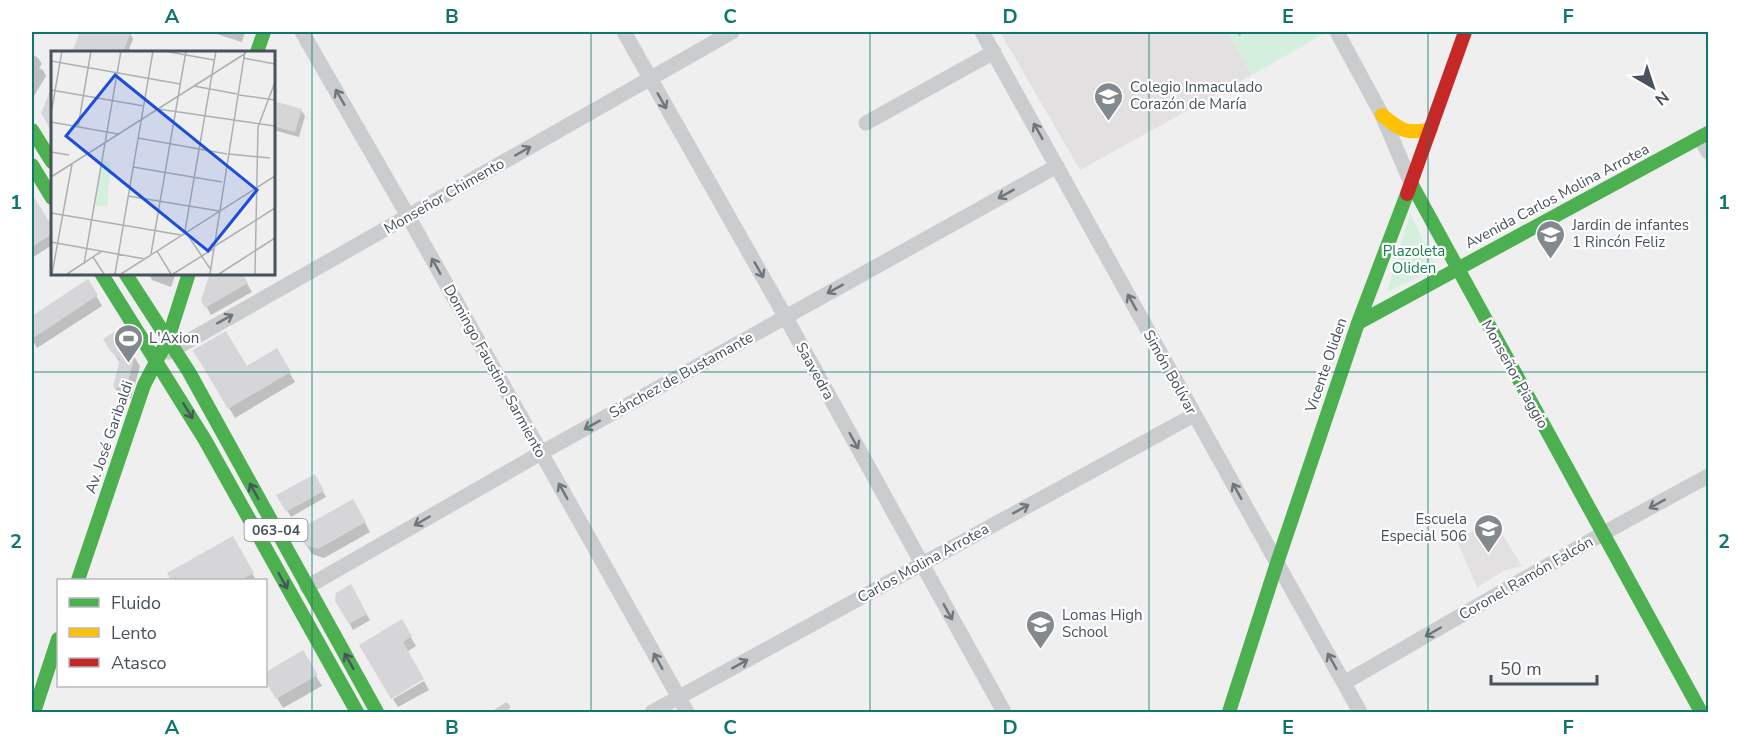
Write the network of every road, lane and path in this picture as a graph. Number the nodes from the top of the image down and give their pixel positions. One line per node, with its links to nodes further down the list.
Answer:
1 (264, 32): 10 (street)
2 (302, 32): 24 (street, Domingo Faustino Sarmiento, one-way to 2)
3 (624, 32): 12 (street, Saavedra)
4 (732, 32): 12 (street, Monseñor Chimento)
5 (982, 32): 11 (street, Simón Bolívar)
6 (1238, 32): 9 (path)
7 (1337, 32): 13 (street, Monseñor Piaggio)
8 (1465, 32): 15 (street, Vicente Oliden)
9 (1241, 37)
10 (257, 51)
11 (994, 52): 14 (street); 21 (street, Simón Bolívar, one-way to 11)
12 (649, 78): 24 (street, Monseñor Chimento, one-way to 12); 29 (street, Saavedra, one-way to 29)
13 (1382, 115): 15 (street); 22 (street, Monseñor Piaggio)
14 (866, 123)
15 (1431, 129): 22 (street, Vicente Oliden)
16 (32, 130): 19 (street)
17 (1704, 136): 18 (street); 25 (street, Avenida Carlos Molina Arrotea)
18 (1708, 152)
19 (51, 160)
20 (32, 165): 23 (street)
21 (1057, 166): 29 (street, Sánchez de Bustamante, one-way to 29); 33 (street, Simón Bolívar, one-way to 21)
22 (1411, 183): 25 (street, Monseñor Piaggio); 30 (street, Vicente Oliden)
23 (51, 196)
24 (408, 216): 31 (street, Monseñor Chimento, one-way to 24); 34 (street, Domingo Faustino Sarmiento, one-way to 24)
25 (1457, 269): 30 (street, Avenida Carlos Molina Arrotea); 36 (street, Monseñor Piaggio)
26 (102, 274): 32 (street, 063-04)
27 (126, 274): 31 (street, 063-04)
28 (189, 274): 31 (street)
29 (785, 316): 34 (street, Sánchez de Bustamante, one-way to 34); 38 (street, Saavedra, one-way to 38)
30 (1358, 323): 37 (street, Vicente Oliden)
31 (171, 343): 32 (street, Monseñor Chimento); 40 (street, 063-04, one-way to 31)
32 (158, 361): 39 (street, Av. José Garibaldi); 46 (street, 063-04, one-way to 46)
33 (1194, 416): 37 (street, Simón Bolívar, one-way to 33); 38 (street, Carlos Molina Arrotea, one-way to 33)
34 (541, 453): 40 (street, Sánchez de Bustamante, one-way to 40); 43 (street, Domingo Faustino Sarmiento, one-way to 34)
35 (1708, 476): 36 (street, Coronel Ramón Falcón, one-way to 36)
36 (1602, 534): 42 (street, Coronel Ramón Falcón, one-way to 42); 54 (street, Monseñor Piaggio)
37 (1277, 563): 42 (street, Simón Bolívar, one-way to 37); 52 (street, Vicente Oliden)
38 (921, 564): 43 (street, Carlos Molina Arrotea, one-way to 38); 51 (street, Saavedra, one-way to 51)
39 (78, 579)
40 (307, 587): 47 (street, 063-04, one-way to 40)
41 (57, 642): 45 (street)
42 (1344, 683): 53 (street, Simón Bolívar)
43 (678, 698): 49 (street, Carlos Molina Arrotea); 50 (street, Domingo Faustino Sarmiento)
44 (506, 707): 48 (lane)
45 (34, 712)
46 (357, 712)
47 (377, 712)
48 (498, 712)
49 (652, 712)
50 (687, 712)
51 (1004, 712)
52 (1230, 712)
53 (1360, 712)
54 (1701, 712)

